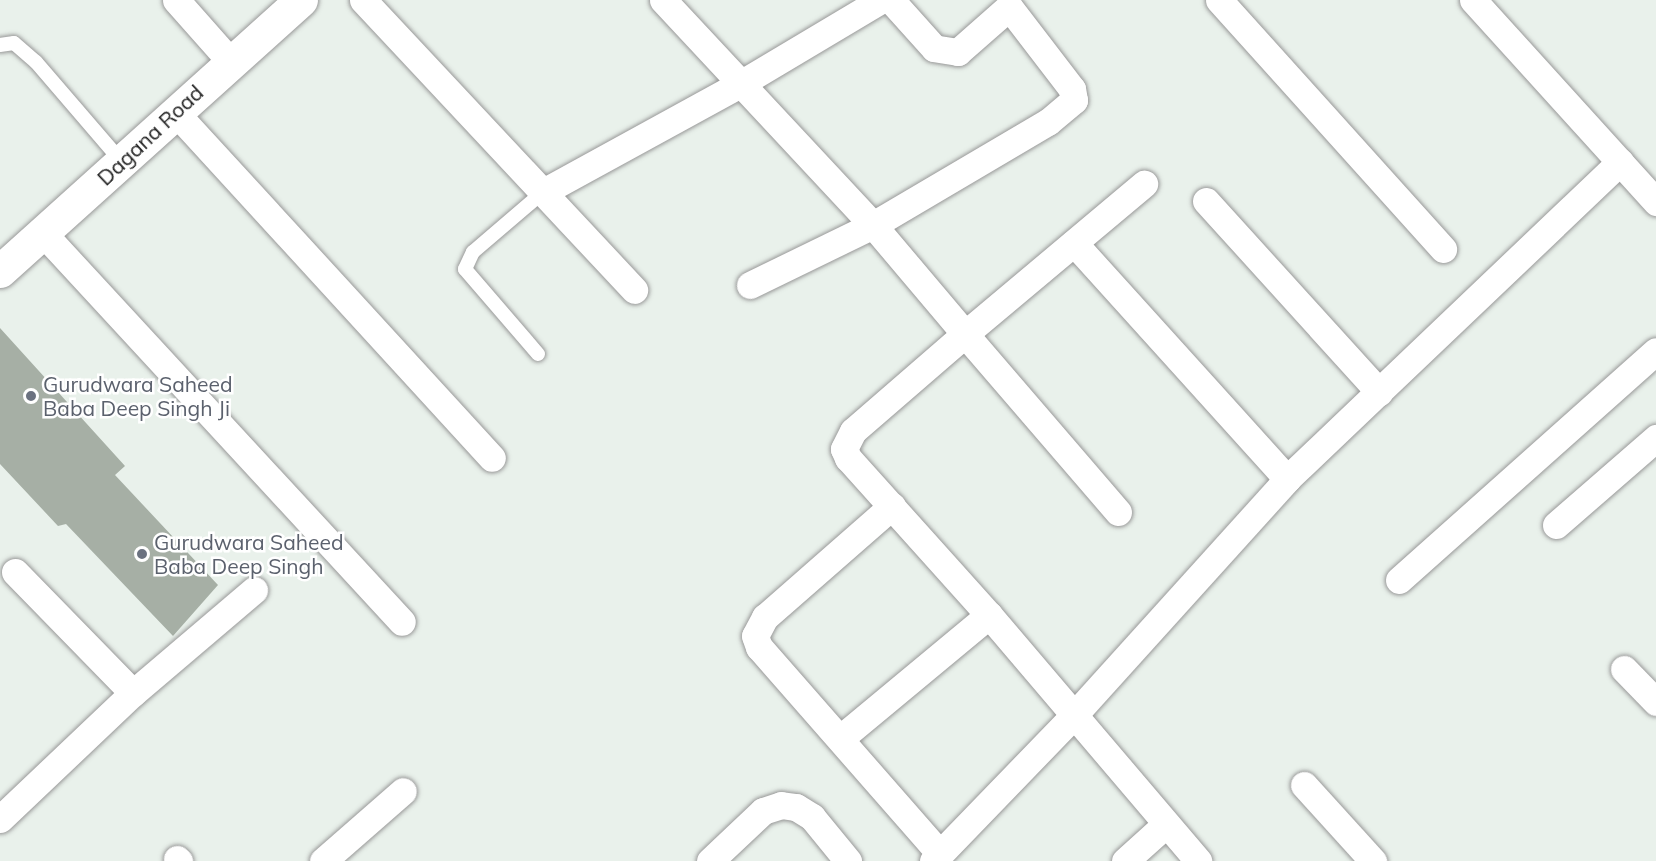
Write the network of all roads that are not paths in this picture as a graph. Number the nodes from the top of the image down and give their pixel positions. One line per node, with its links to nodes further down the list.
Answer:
1 (176, 0): 11 (street)
2 (301, 0): 11 (street, Dagana Road)
3 (363, 0): 17 (street)
4 (663, 0): 12 (street)
5 (881, 0): 12 (street)
6 (891, 0): 9 (street)
7 (1219, 0): 23 (street)
8 (1473, 0): 15 (street)
9 (1012, 3): 20 (street)
10 (0, 45): 14 (lane)
11 (230, 61): 13 (street, Dagana Road)
12 (740, 84): 17 (street); 20 (street)
13 (175, 112): 14 (street, Dagana Road); 32 (street)
14 (122, 162): 21 (street, Dagana Road)
15 (1620, 162): 19 (street); 30 (street)
16 (1144, 183): 22 (street)
17 (543, 192): 26 (street); 29 (lane)
18 (1206, 201): 30 (street)
19 (1656, 202)
20 (873, 225): 25 (street); 27 (street)
21 (43, 233): 24 (street, Dagana Road); 41 (street)
22 (1074, 243): 27 (street); 33 (street)
23 (1443, 249)
24 (0, 271)
25 (750, 285)
26 (634, 290)
27 (965, 334): 34 (street); 35 (street)
28 (1656, 351): 38 (street)
29 (538, 354)
30 (1379, 392): 33 (street)
31 (1656, 438): 36 (street)
32 (492, 458)
33 (1287, 479): 45 (street)
34 (892, 506): 40 (street); 46 (street)
35 (1119, 512)
36 (1556, 525)
37 (15, 572): 43 (street)
38 (1399, 580)
39 (254, 590): 43 (street)
40 (989, 615): 45 (street); 46 (street)
41 (402, 622)
42 (1624, 669): 44 (street)
43 (133, 693): 49 (street)
44 (1656, 702)
45 (1075, 714): 50 (street); 51 (street)
46 (842, 737): 51 (street)
47 (1304, 785): 57 (street)
48 (403, 791): 52 (street)
49 (0, 819)
50 (1165, 825): 55 (street); 56 (street)
51 (936, 857)
52 (323, 861)
53 (710, 861): 54 (street)
54 (848, 861)
55 (1125, 861)
56 (1198, 861)
57 (1373, 861)

